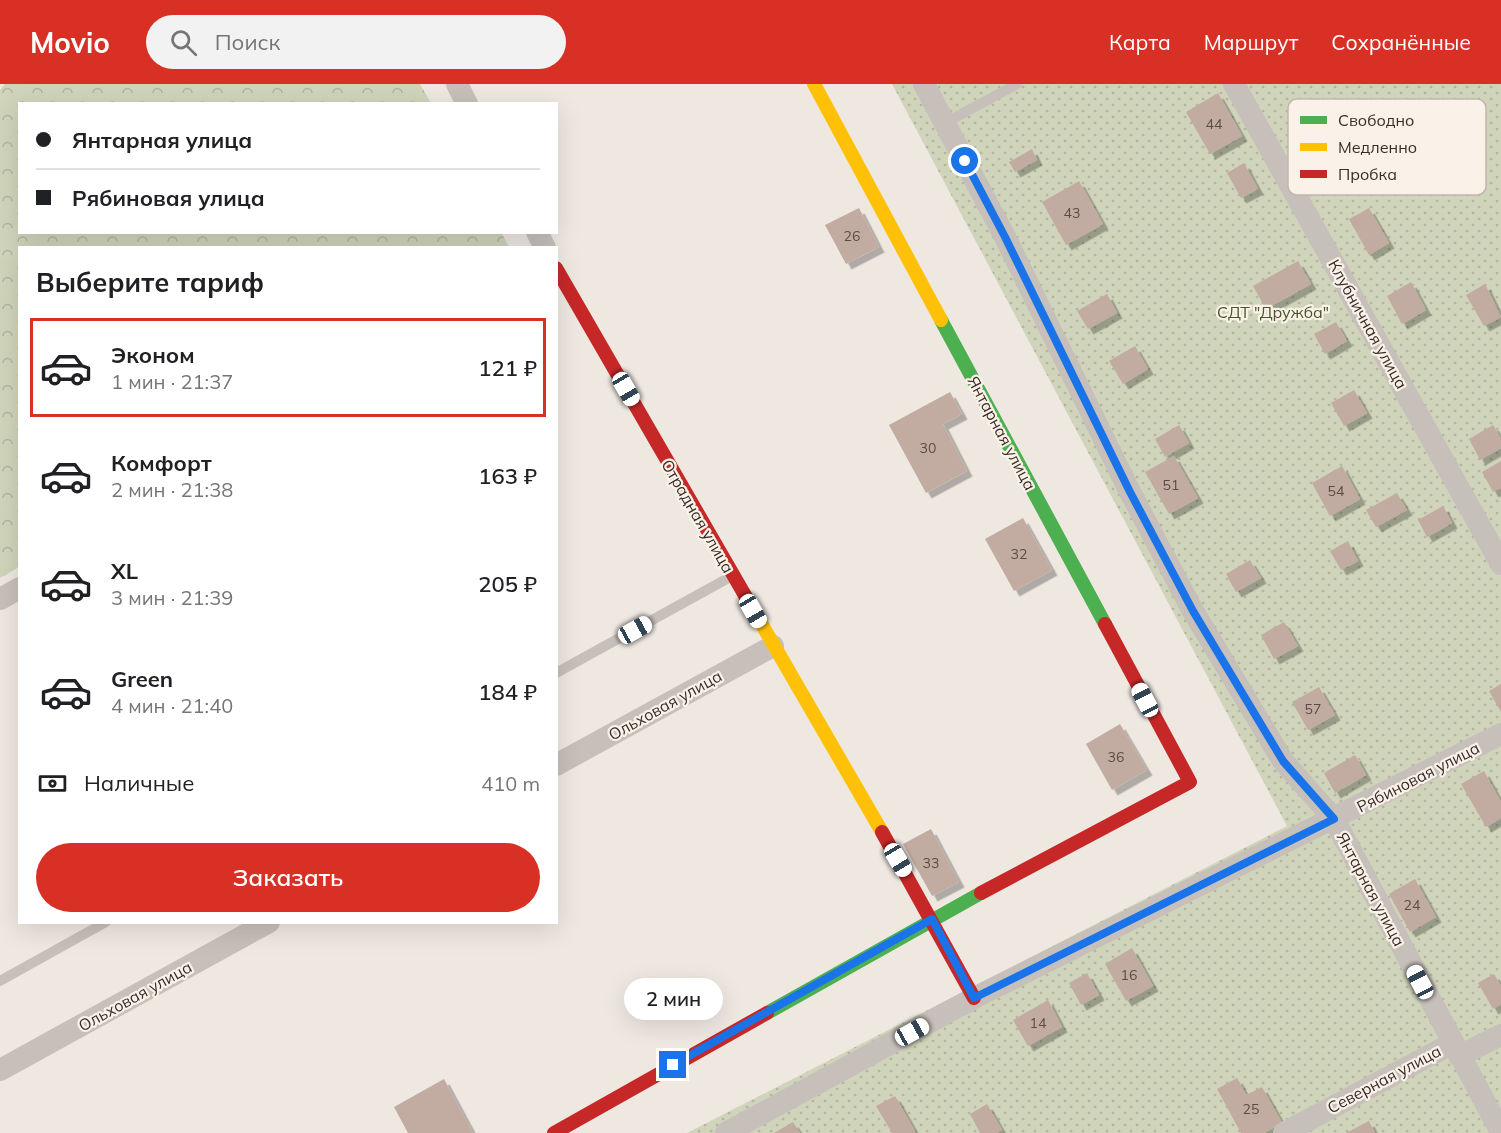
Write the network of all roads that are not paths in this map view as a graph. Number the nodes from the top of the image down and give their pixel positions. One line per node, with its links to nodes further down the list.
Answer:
1 (457, 84): 6 (street)
2 (814, 84): 20 (street, Янтарная улица)
3 (924, 84): 7 (street, Янтарная улица)
4 (1017, 84): 7 (lane)
5 (1234, 84): 8 (street, Клубничная улица)
6 (466, 102)
7 (945, 123): 19 (street, Янтарная улица)
8 (1288, 181)
9 (1296, 195): 11 (street, Клубничная улица)
10 (560, 281): 12 (street, Отрадная улица)
11 (1501, 564)
12 (733, 576): 15 (street, Отрадная улица); 16 (lane)
13 (18, 589): 14 (street)
14 (0, 599)
15 (773, 646): 18 (street, Ольховая улица); 20 (street, Отрадная улица)
16 (558, 672)
17 (1501, 734): 19 (street, Рябиновая улица)
18 (558, 764)
19 (1334, 819): 24 (street, Рябиновая улица); 26 (street, Янтарная улица)
20 (932, 919): 24 (street, Отрадная улица); 29 (street)
21 (102, 924): 23 (lane)
22 (265, 924): 27 (street, Ольховая улица)
23 (0, 981)
24 (974, 998): 30 (street, Рябиновая улица)
25 (1501, 1035): 26 (street, Северная улица)
26 (1456, 1049): 28 (street, Янтарная улица); 31 (street, Северная улица)
27 (0, 1070)
28 (1501, 1132)
29 (554, 1133)
30 (726, 1133)
31 (1284, 1133)

